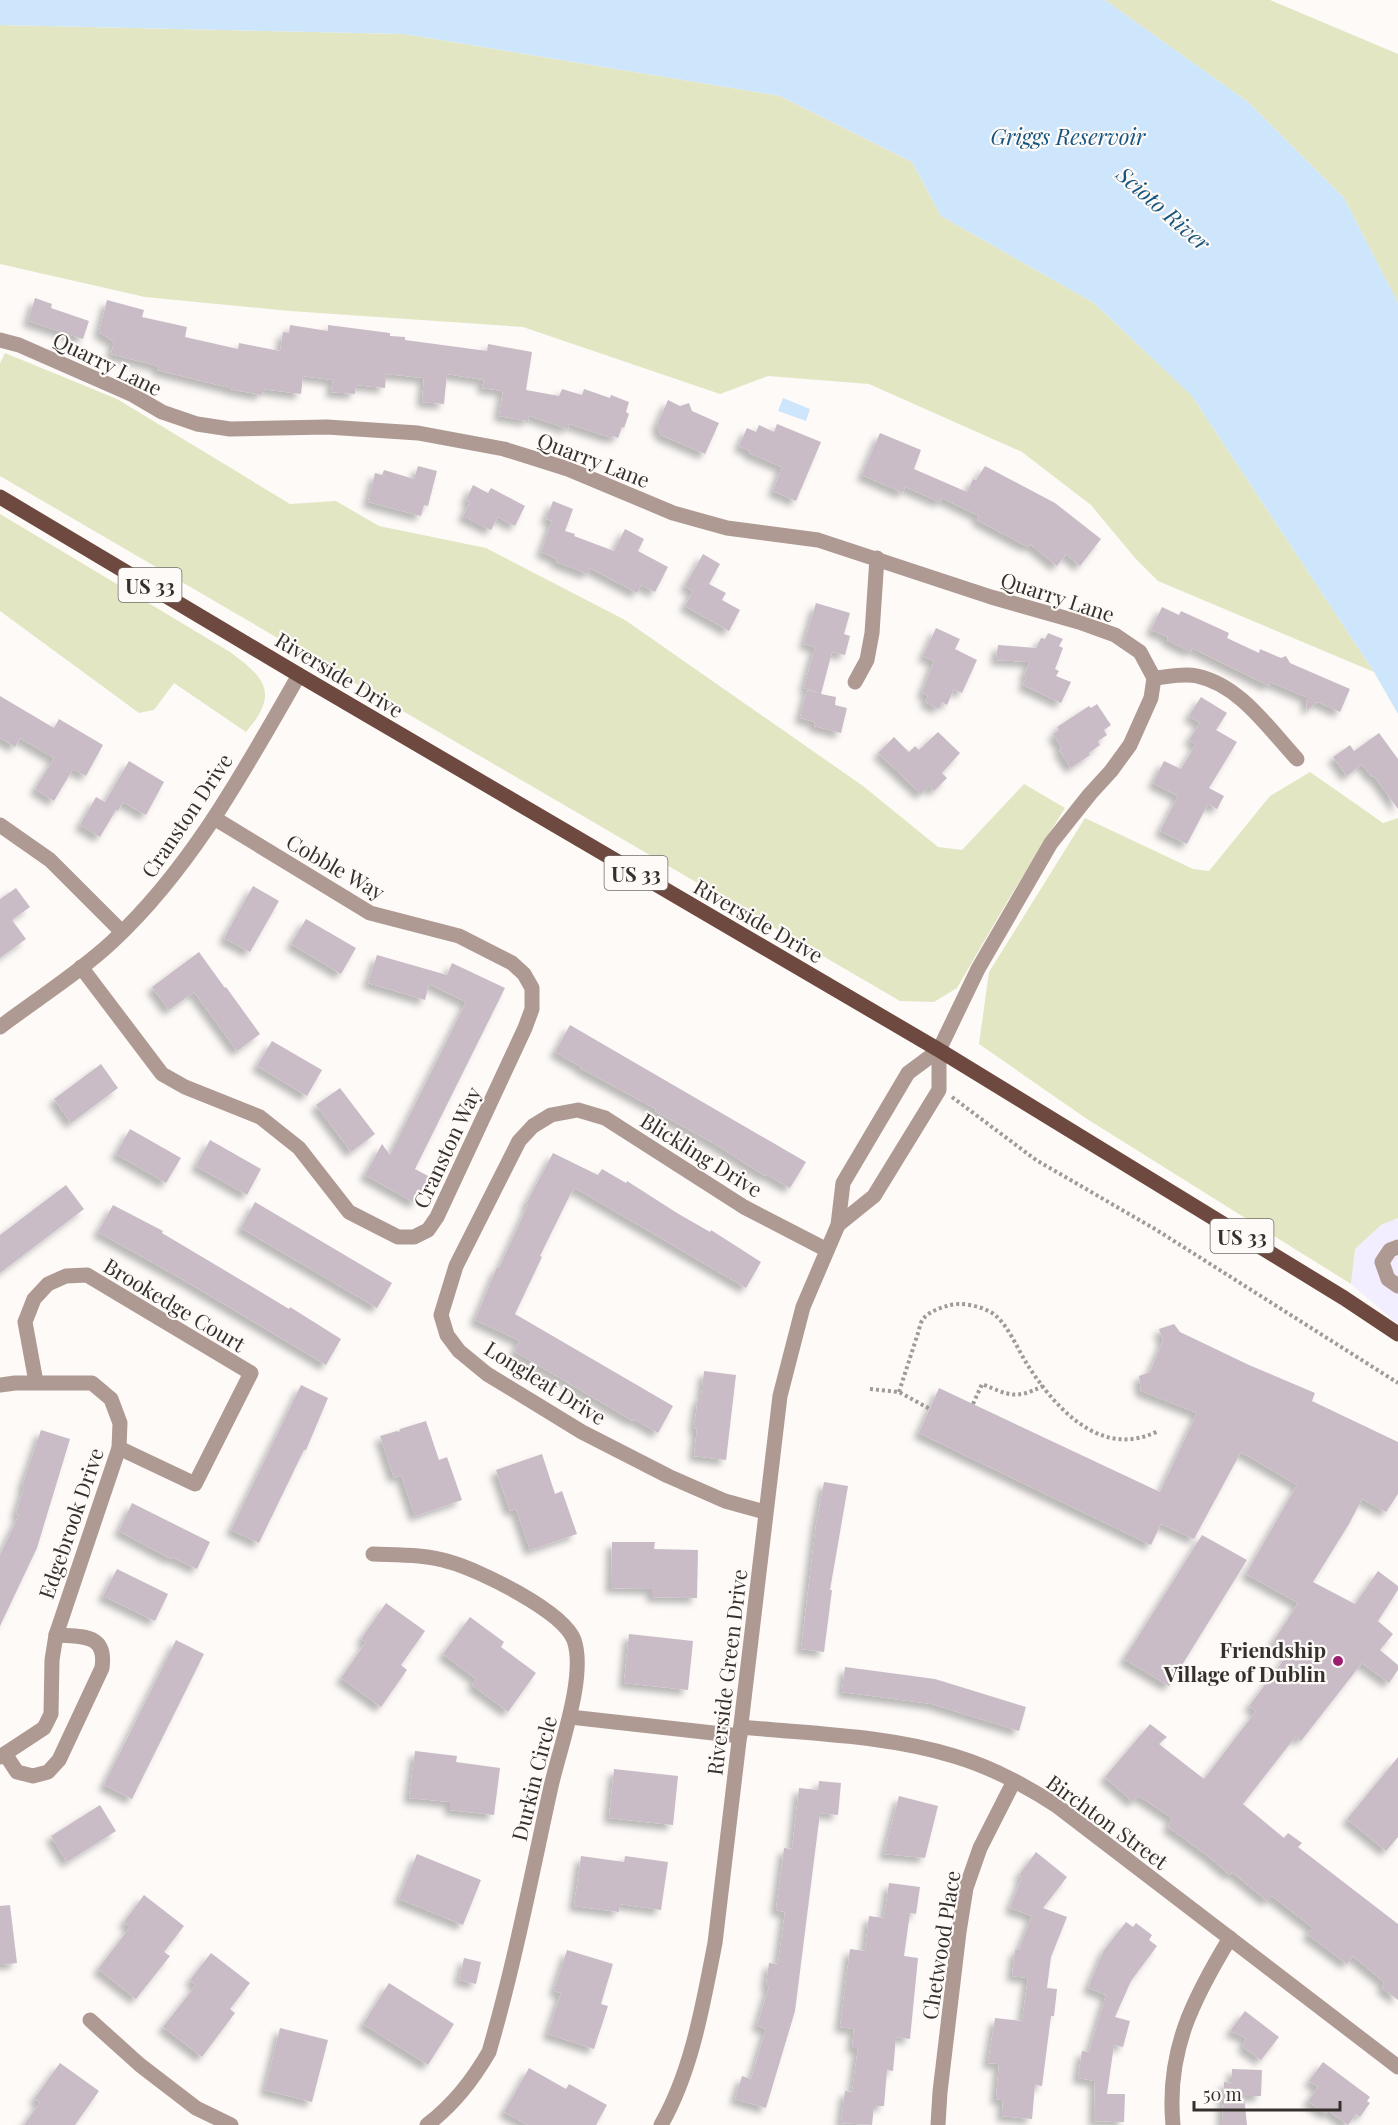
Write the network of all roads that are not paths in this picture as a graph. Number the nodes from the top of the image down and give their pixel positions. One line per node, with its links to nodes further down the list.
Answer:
1 (0, 340): 3 (street, Quarry Lane)
2 (0, 496): 4 (main road, Riverside Drive / US 33)
3 (878, 558): 5 (street, Quarry Lane); 6 (street)
4 (299, 675): 8 (street, Cranston Drive); 14 (main road, Riverside Drive / US 33)
5 (1154, 678): 7 (street); 14 (street)
6 (855, 682)
7 (1297, 759)
8 (214, 818): 10 (street, Cranston Drive); 12 (street, Cobble Way)
9 (0, 825): 10 (street)
10 (122, 932): 11 (street, Cranston Drive)
11 (81, 966): 12 (street, Cranston Way); 13 (street, Cranston Drive)
12 (532, 988)
13 (0, 1027)
14 (939, 1050): 16 (street, Riverside Green Drive); 16 (street, Riverside Green Drive); 20 (main road, Riverside Drive / US 33)
15 (551, 1115): 18 (street, Blickling Drive); 24 (street, Longleat Drive)
16 (838, 1225): 18 (street, Riverside Green Drive)
17 (1398, 1247): 19 (street)
18 (827, 1250): 24 (street, Riverside Green Drive)
19 (1398, 1286)
20 (1398, 1334)
21 (36, 1383): 22 (street, Edgebrook Drive); 23 (street, Edgebrook Drive); 23 (street, Brookedge Court)
22 (0, 1384)
23 (119, 1448): 26 (street, Edgebrook Drive)
24 (765, 1512): 28 (street, Riverside Green Drive)
25 (373, 1554): 27 (street, Durkin Circle)
26 (56, 1635): 29 (street, Edgebrook Drive); 29 (street, Edgebrook Drive)
27 (570, 1717): 28 (street, Birchton Street); 35 (street, Durkin Circle)
28 (741, 1731): 30 (street, Birchton Street); 36 (street, Riverside Green Drive)
29 (2, 1755)
30 (1014, 1780): 31 (street, Birchton Street); 37 (street, Chetwood Place)
31 (1230, 1938): 33 (street, Birchton Street); 38 (street)
32 (90, 2020): 34 (street)
33 (1398, 2067)
34 (231, 2125)
35 (427, 2125)
36 (661, 2125)
37 (938, 2125)
38 (1173, 2125)

